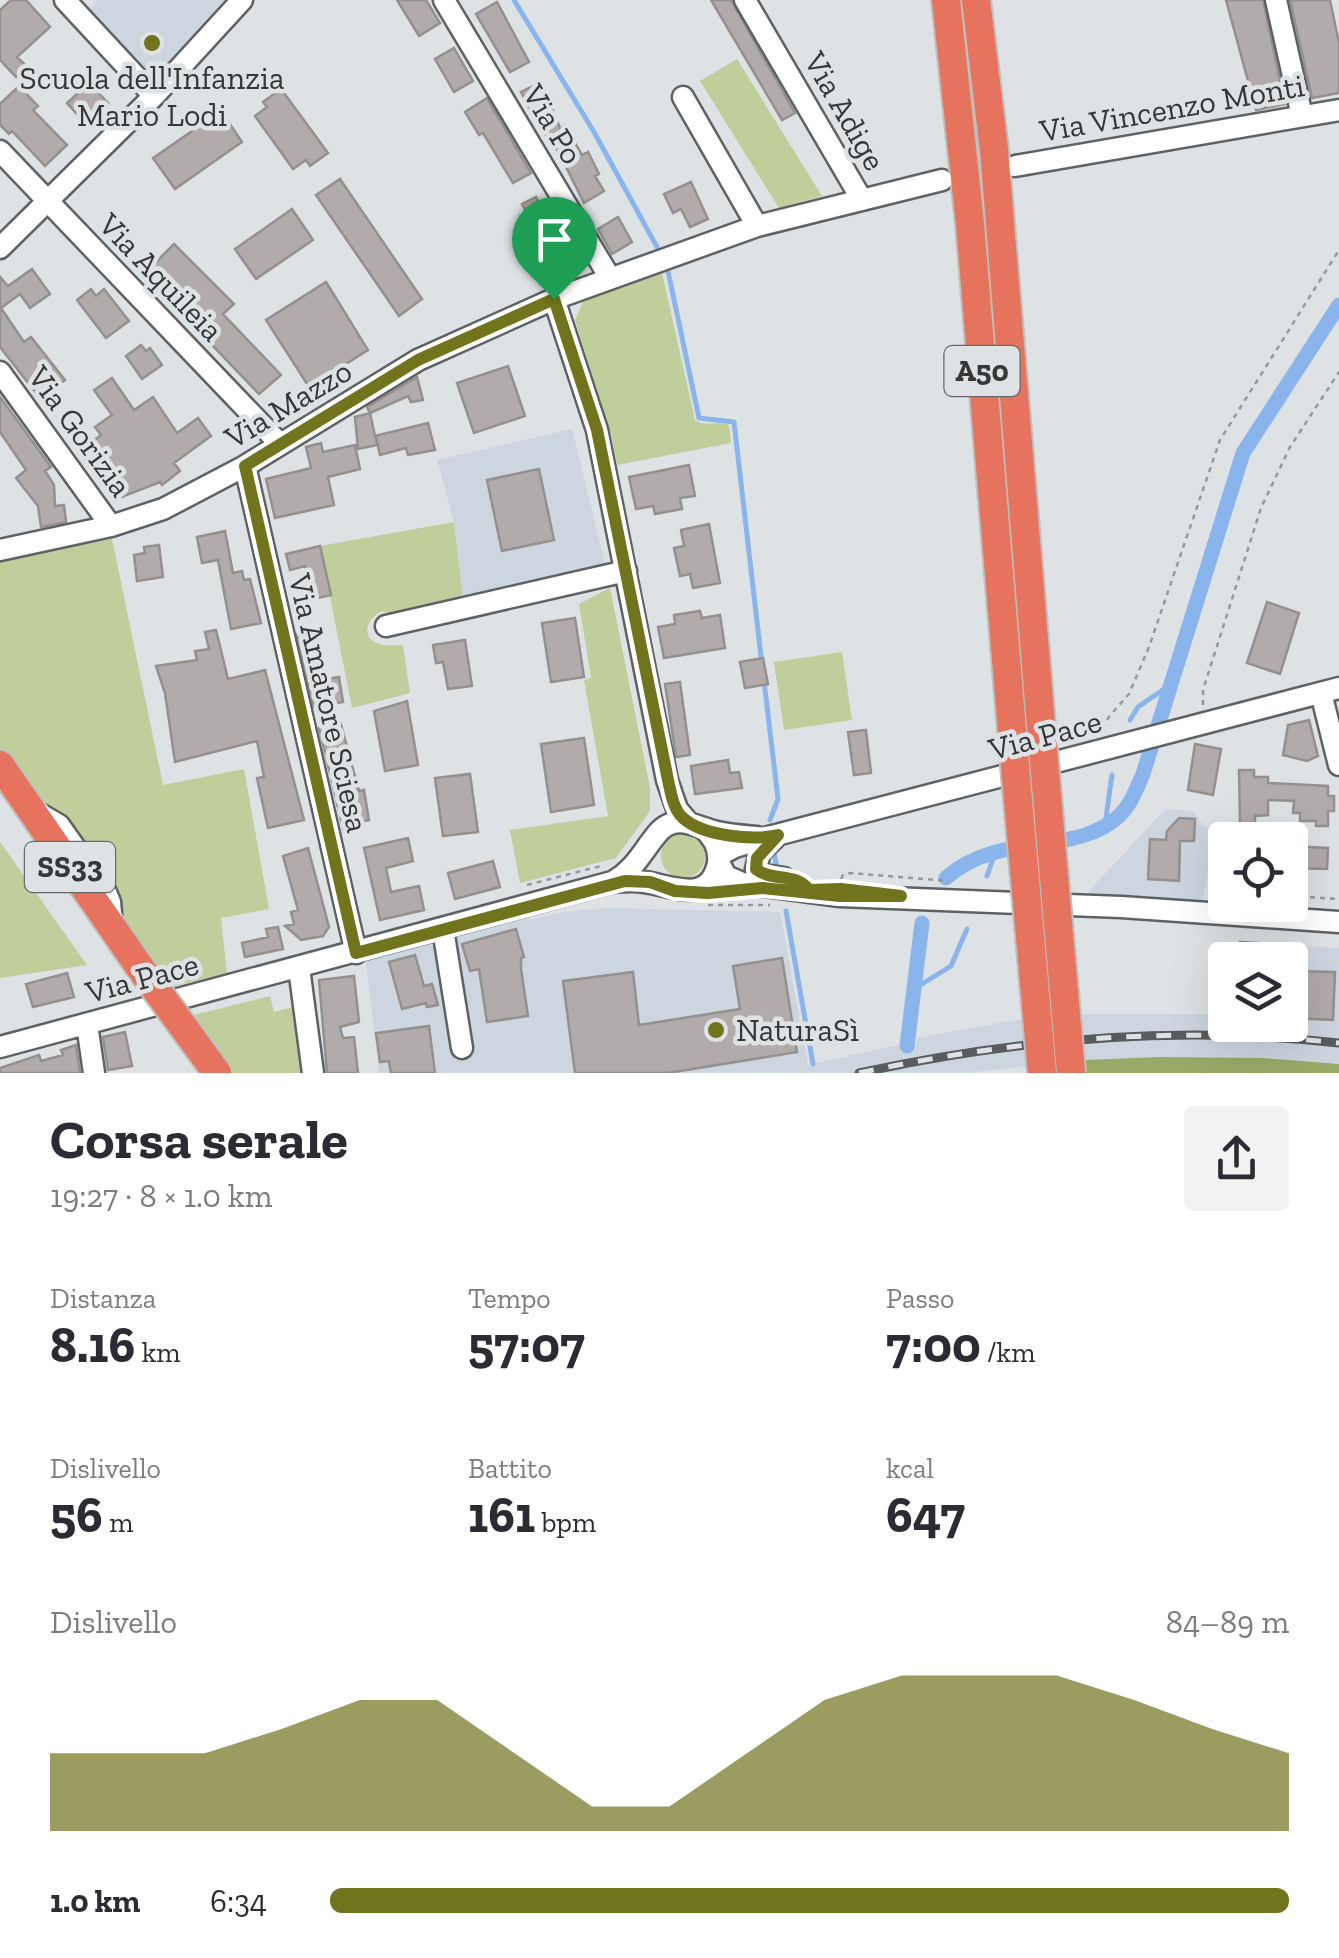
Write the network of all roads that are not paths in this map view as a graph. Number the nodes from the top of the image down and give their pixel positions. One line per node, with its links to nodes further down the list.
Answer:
1 (64, 0): 8 (street)
2 (242, 0): 8 (street)
3 (444, 0): 19 (street, Via Po)
4 (745, 0): 15 (street, Via Adige)
5 (946, 0): 55 (highway, A50, bridge)
6 (976, 0): 56 (highway, A50, bridge)
7 (1276, 0): 11 (street)
8 (154, 96): 16 (street)
9 (683, 97): 17 (street)
10 (1339, 110): 11 (street, Via Vincenzo Monti)
11 (1302, 116): 13 (street, Via Vincenzo Monti)
12 (0, 151): 16 (street, Via Aquileia)
13 (1015, 166)
14 (942, 180): 15 (street, Via Mazzo)
15 (862, 200): 17 (street, Via Mazzo)
16 (48, 202): 18 (street); 22 (street, Via Aquileia)
17 (757, 226): 19 (street, Via Mazzo)
18 (0, 248)
19 (610, 278): 20 (street, Via Mazzo)
20 (554, 299): 22 (street, Via Mazzo); 26 (street)
21 (0, 372): 24 (street, Via Gorizia)
22 (280, 444): 23 (street, Via Mazzo)
23 (245, 466): 24 (street, Via Mazzo); 45 (street, Via Amatore Sciesa)
24 (111, 526): 25 (street, Via Mazzo)
25 (0, 550)
26 (626, 572): 27 (street); 31 (street)
27 (386, 626)
28 (1330, 690): 30 (street); 35 (street, Via Pace)
29 (0, 765): 47 (highway, SS33)
30 (1339, 765)
31 (668, 780): 33 (street); 34 (street)
32 (0, 796): 47 (highway, SS33)
33 (695, 825): 34 (street); 35 (street, Via Pace); 37 (street)
34 (663, 828): 36 (street)
35 (772, 837): 37 (street, Via Pace); 41 (street)
36 (650, 845): 38 (street, Via Pace); 39 (street)
37 (718, 859): 40 (street); 42 (street)
38 (610, 873): 39 (street, Via Pace); 44 (street, Via Pace)
39 (664, 886): 42 (street)
40 (762, 888): 41 (street); 42 (street)
41 (796, 895): 43 (street)
42 (692, 898)
43 (1339, 922)
44 (443, 929): 45 (street, Via Pace); 50 (street)
45 (356, 953): 46 (street, Via Pace)
46 (299, 968): 48 (street, Via Pace); 54 (street)
47 (133, 972): 52 (highway, SS33); 53 (highway, SS33, bridge)
48 (88, 1024): 49 (street, Via Pace); 51 (street)
49 (0, 1047)
50 (462, 1048)
51 (94, 1073)
52 (196, 1073)
53 (217, 1073)
54 (313, 1073)
55 (1042, 1073)
56 (1071, 1073)

